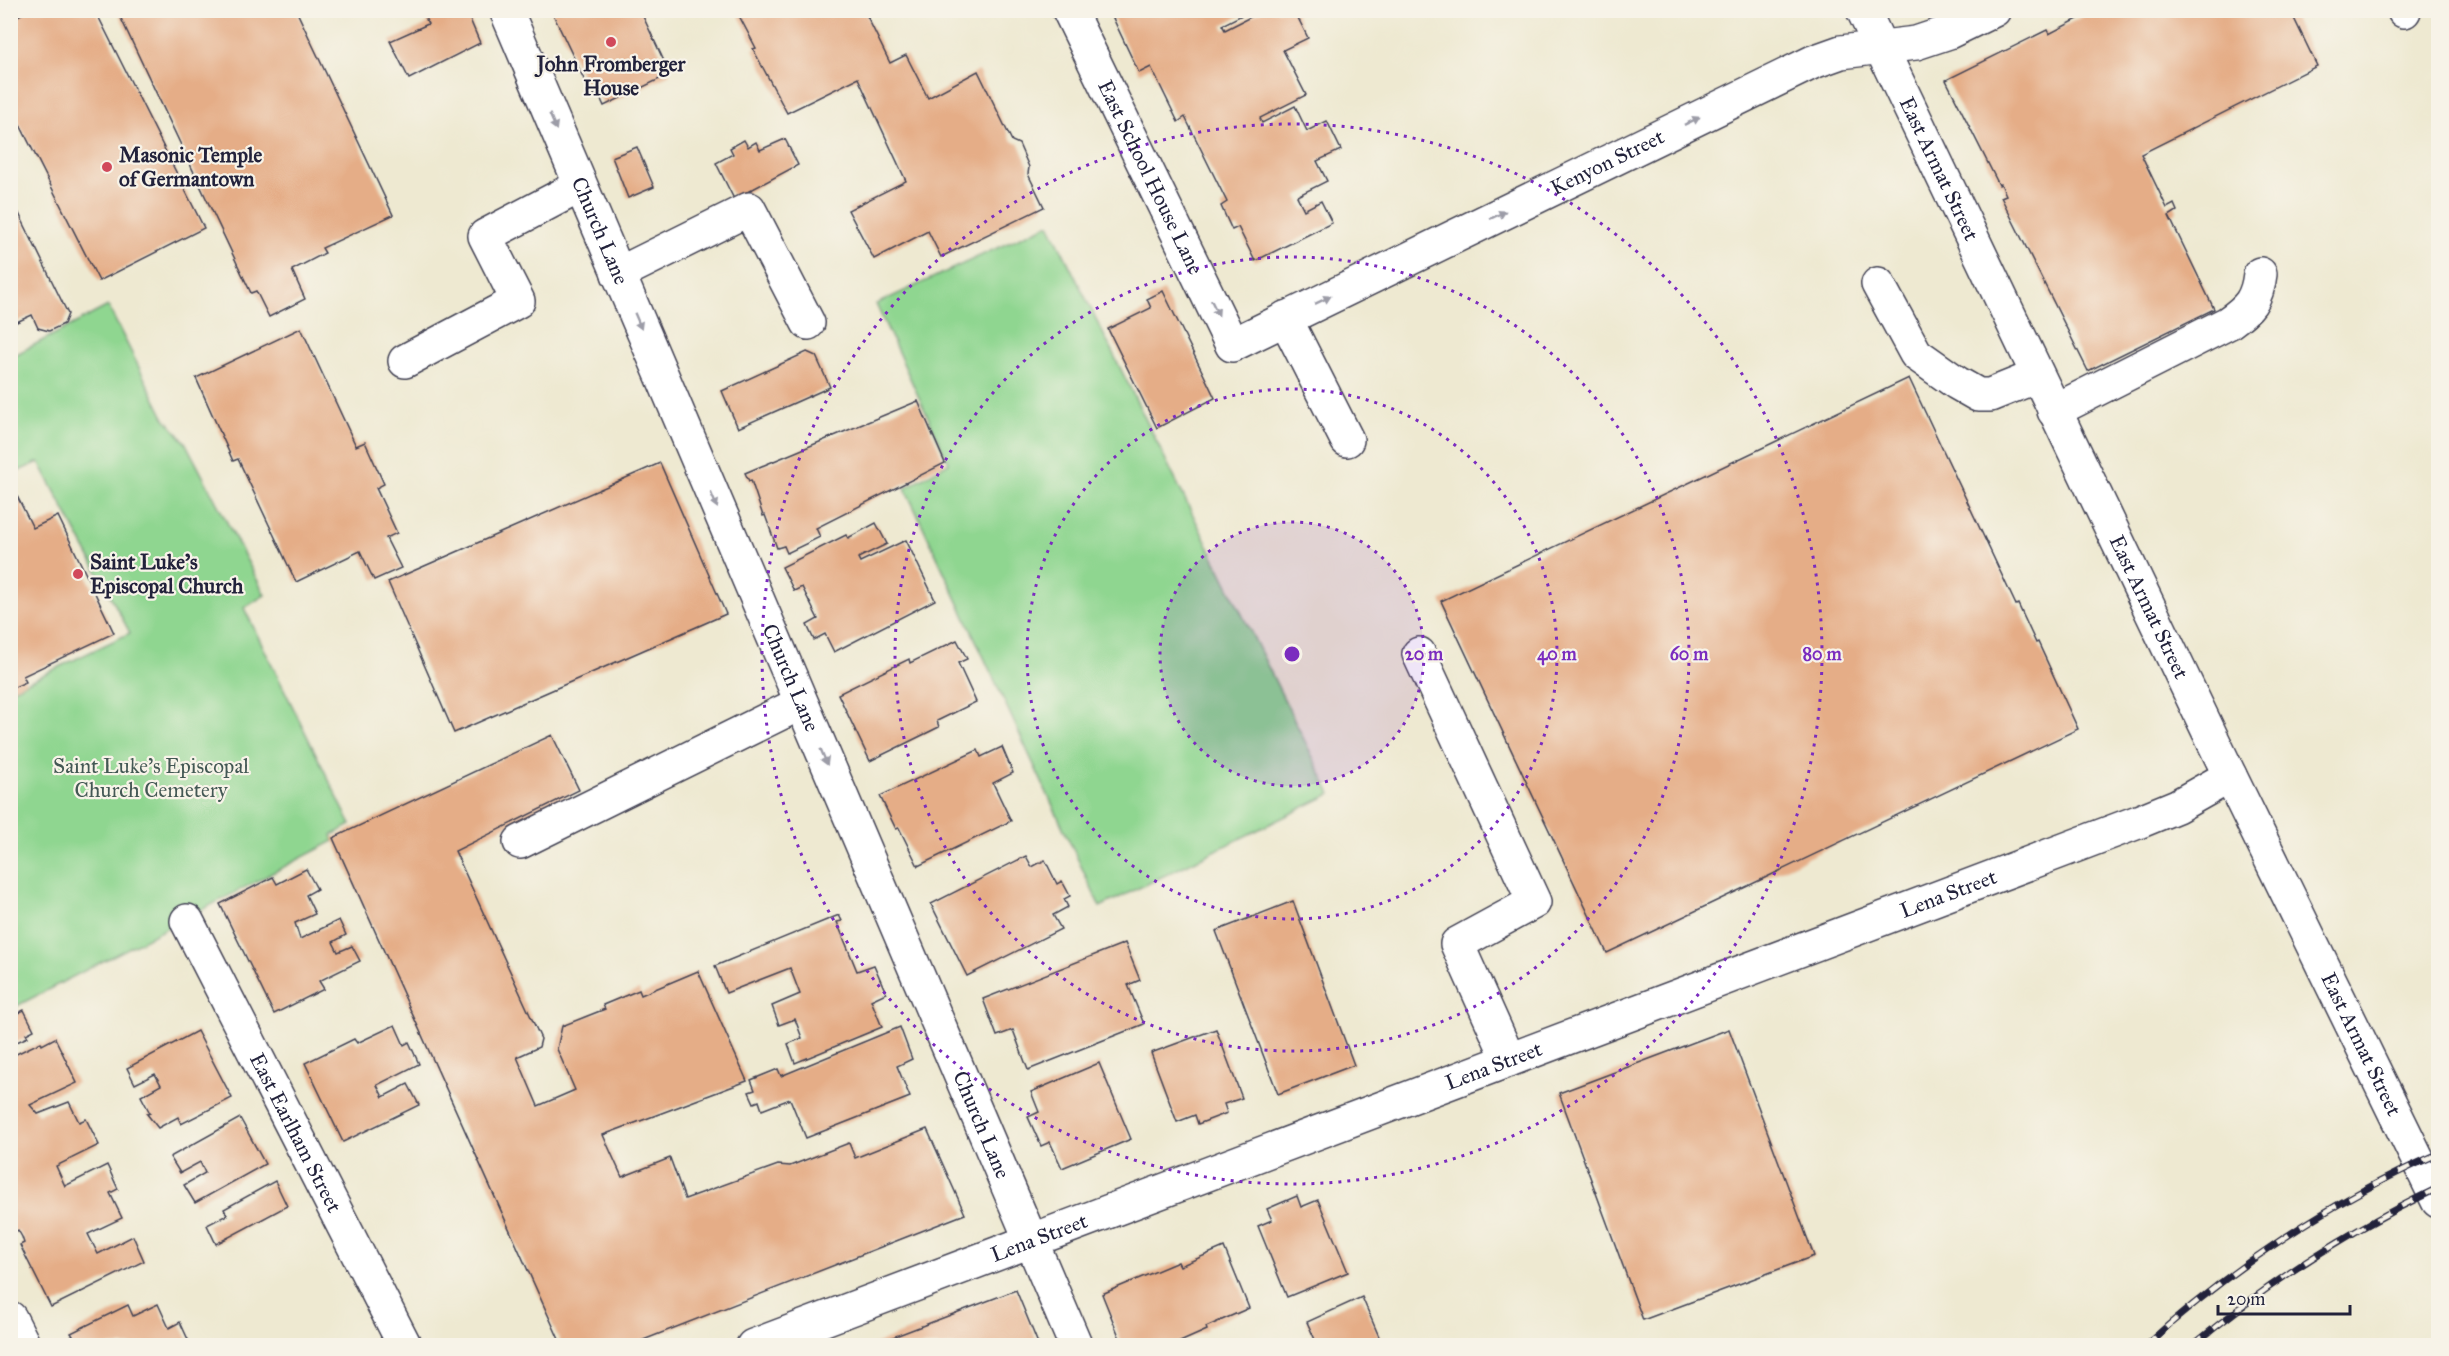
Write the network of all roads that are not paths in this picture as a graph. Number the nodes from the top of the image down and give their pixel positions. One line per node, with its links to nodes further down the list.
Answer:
1 (506, 10): 6 (street, Church Lane, one-way to 6)
2 (1069, 10): 12 (street, East School House Lane, one-way to 12)
3 (1863, 10): 5 (street, East Armat Street)
4 (1994, 10): 5 (street, Kenyon Street)
5 (1881, 46): 10 (street, Kenyon Street, one-way to 5); 14 (street, East Armat Street)
6 (580, 186): 7 (street, Church Lane); 13 (street)
7 (618, 274): 11 (street); 18 (street, Church Lane, one-way to 18)
8 (2260, 274): 15 (street)
9 (1878, 284): 14 (street)
10 (1285, 318): 12 (street, Kenyon Street); 16 (street)
11 (808, 323)
12 (1232, 345)
13 (405, 361)
14 (2037, 376): 15 (street, East Armat Street)
15 (2054, 411): 19 (street, East Armat Street)
16 (1347, 440)
17 (1419, 654): 22 (street)
18 (801, 703): 20 (street); 24 (street, Church Lane, one-way to 24)
19 (2230, 776): 22 (street, Lena Street); 23 (street, East Armat Street)
20 (520, 842)
21 (187, 921): 27 (street, East Earlham Street)
22 (1509, 1059): 24 (street, Lena Street)
23 (2439, 1201)
24 (1032, 1241): 28 (street, Lena Street); 29 (street, Church Lane)
25 (10, 1318): 26 (street)
26 (24, 1346)
27 (405, 1346)
28 (753, 1346)
29 (1077, 1346)

